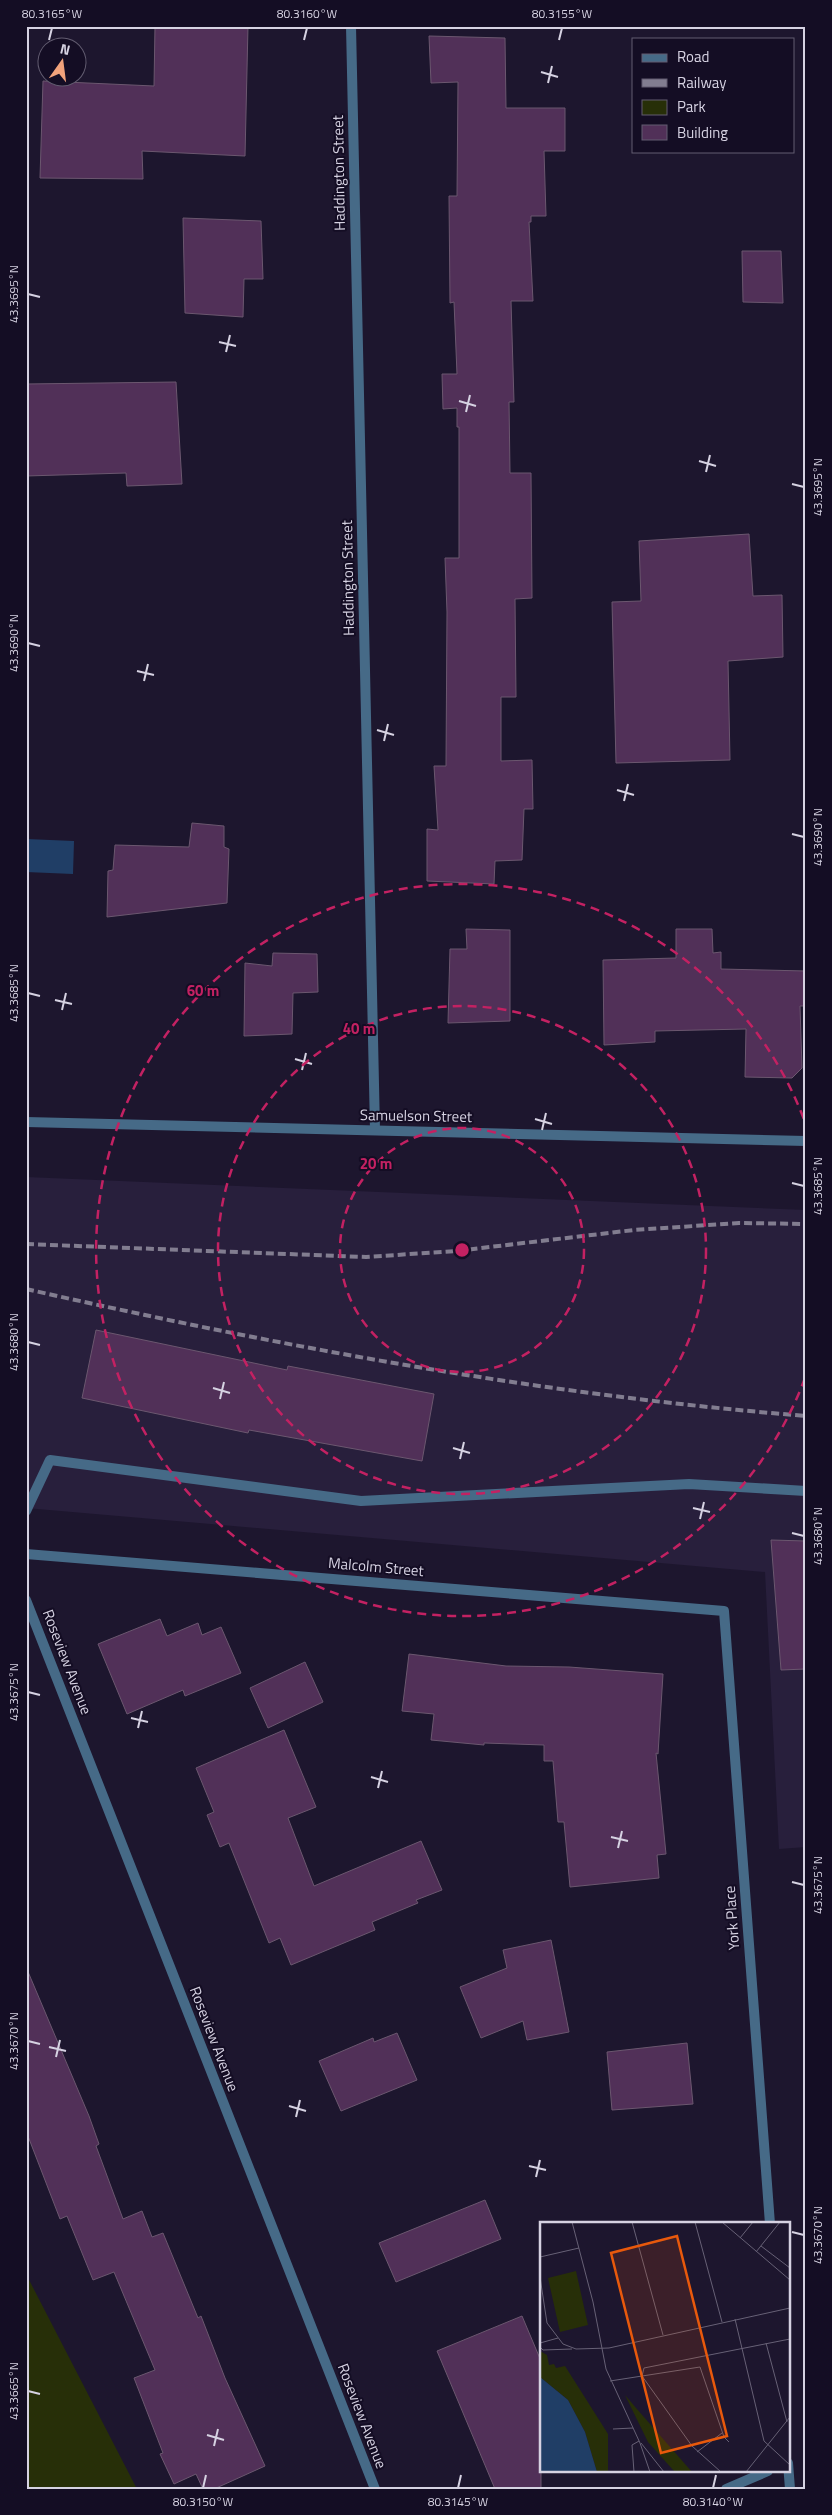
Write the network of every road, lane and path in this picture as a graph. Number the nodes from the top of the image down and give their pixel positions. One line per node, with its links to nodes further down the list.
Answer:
1 (351, 26): 3 (street, Haddington Street)
2 (26, 1122): 3 (street, Samuelson Street)
3 (375, 1130): 4 (street, Samuelson Street)
4 (806, 1141)
5 (806, 1490): 6 (street)
6 (26, 1511)
7 (26, 1554): 9 (street, Malcolm Street)
8 (26, 1600): 13 (street, Roseview Avenue)
9 (724, 1611): 10 (street, York Place)
10 (770, 2222)
11 (766, 2472): 14 (street)
12 (789, 2472): 15 (street)
13 (375, 2489)
14 (726, 2489)
15 (790, 2489)

